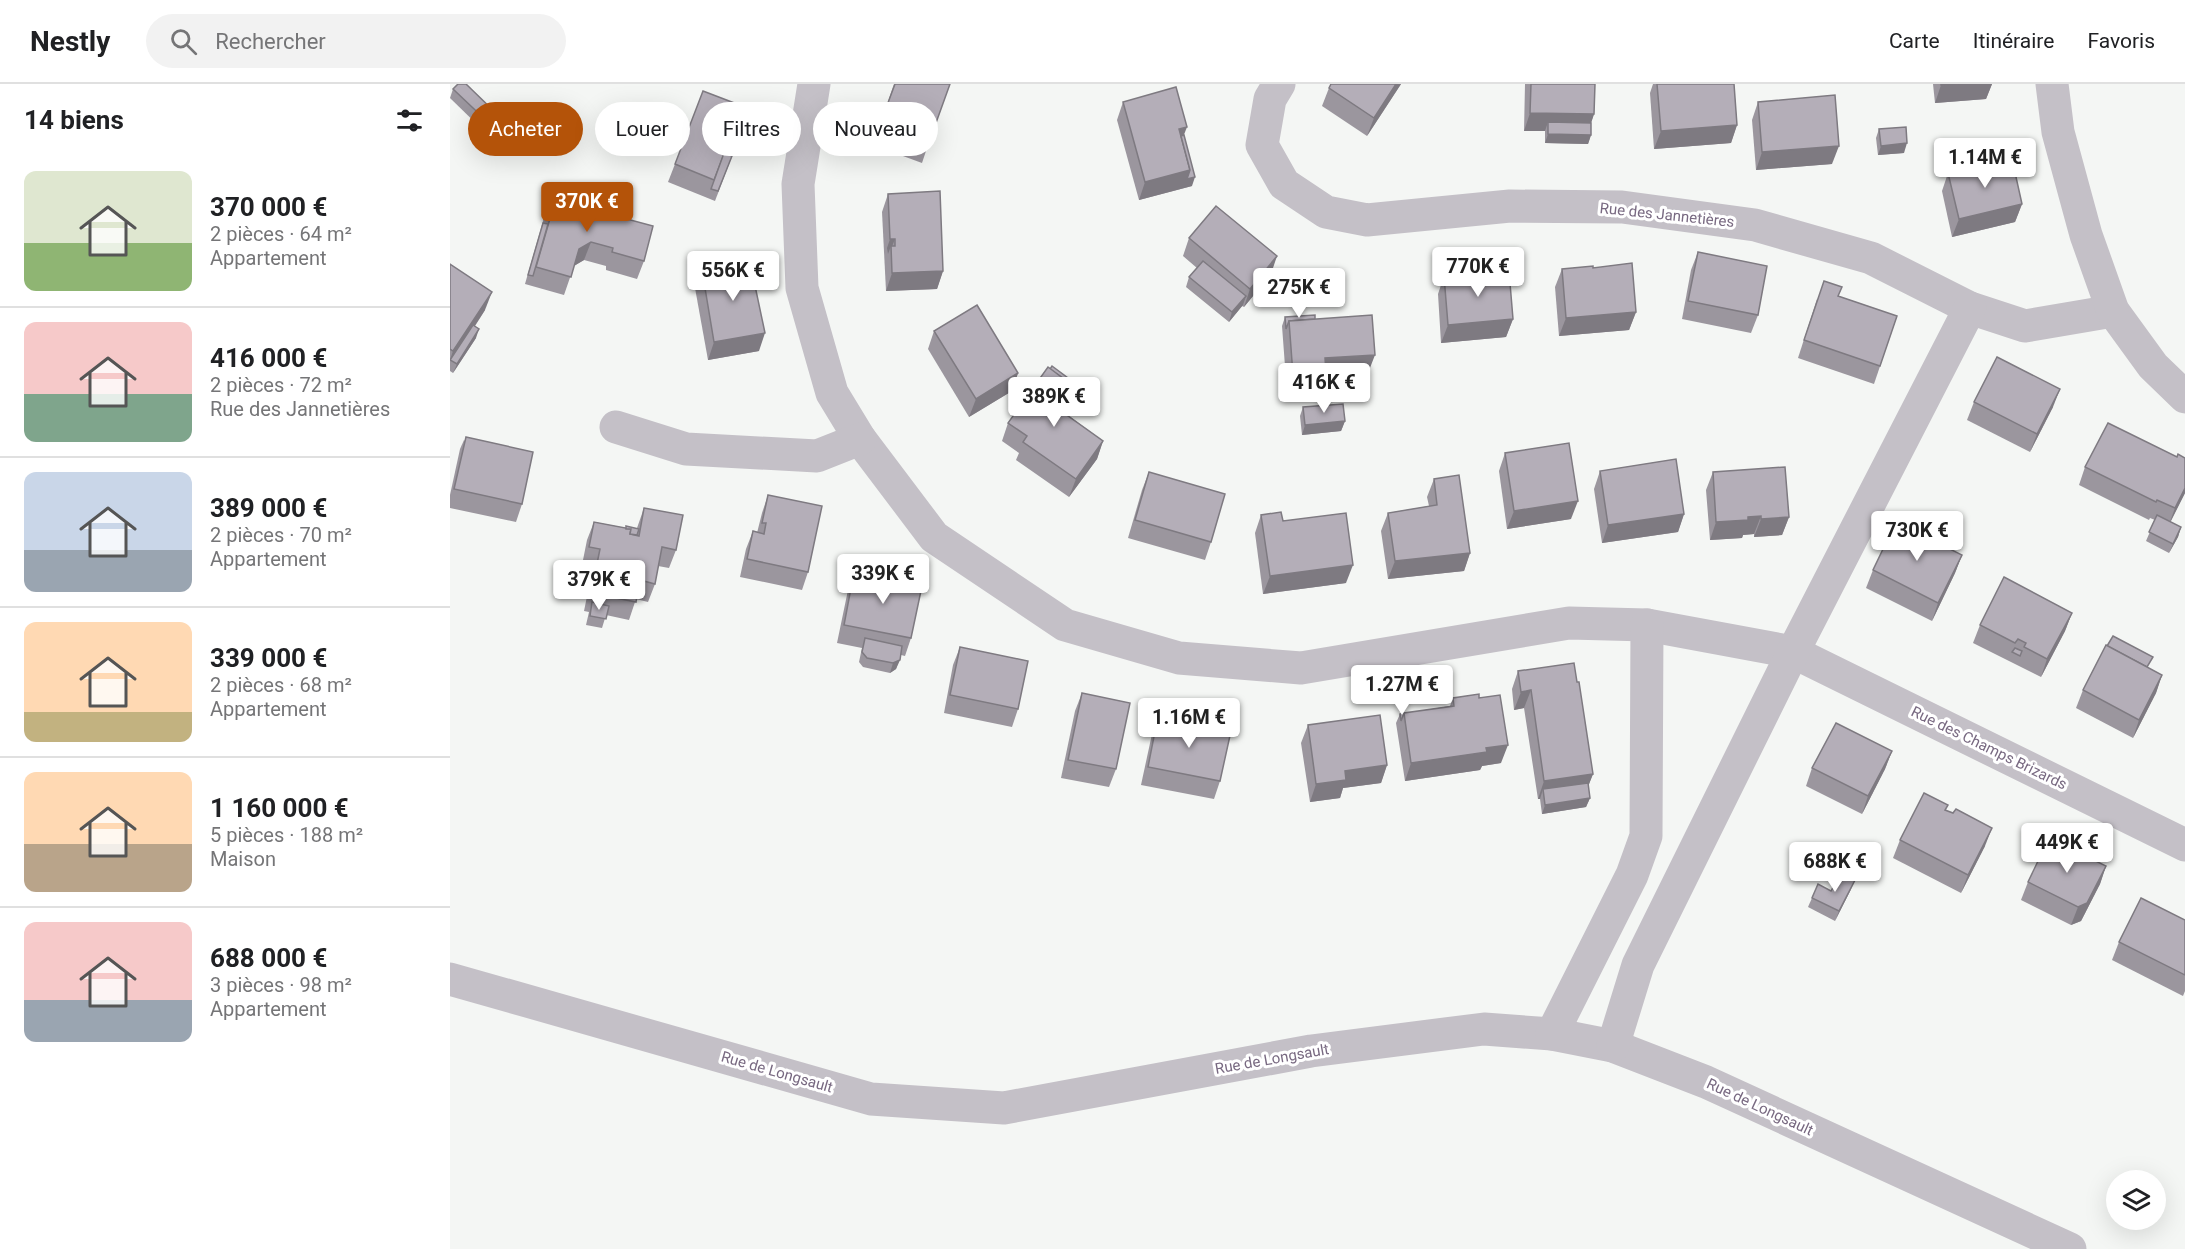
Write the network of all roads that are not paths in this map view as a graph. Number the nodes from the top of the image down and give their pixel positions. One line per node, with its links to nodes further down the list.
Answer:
1 (814, 84): 8 (street, Rue des Champs Brizards)
2 (1279, 84): 4 (street, Rue des Jannetières)
3 (2052, 84): 5 (street)
4 (1970, 308): 5 (street, Rue des Jannetières); 10 (street)
5 (2113, 311): 6 (street)
6 (2185, 397)
7 (616, 427): 8 (street)
8 (860, 439): 9 (street, Rue des Champs Brizards)
9 (1647, 625): 10 (street, Rue des Champs Brizards); 13 (street)
10 (1793, 652): 11 (street, Rue des Champs Brizards); 14 (street)
11 (2185, 845)
12 (450, 979): 13 (street, Rue de Longsault)
13 (1552, 1034): 14 (street, Rue de Longsault)
14 (1613, 1046): 15 (street, Rue de Longsault)
15 (2070, 1249)

